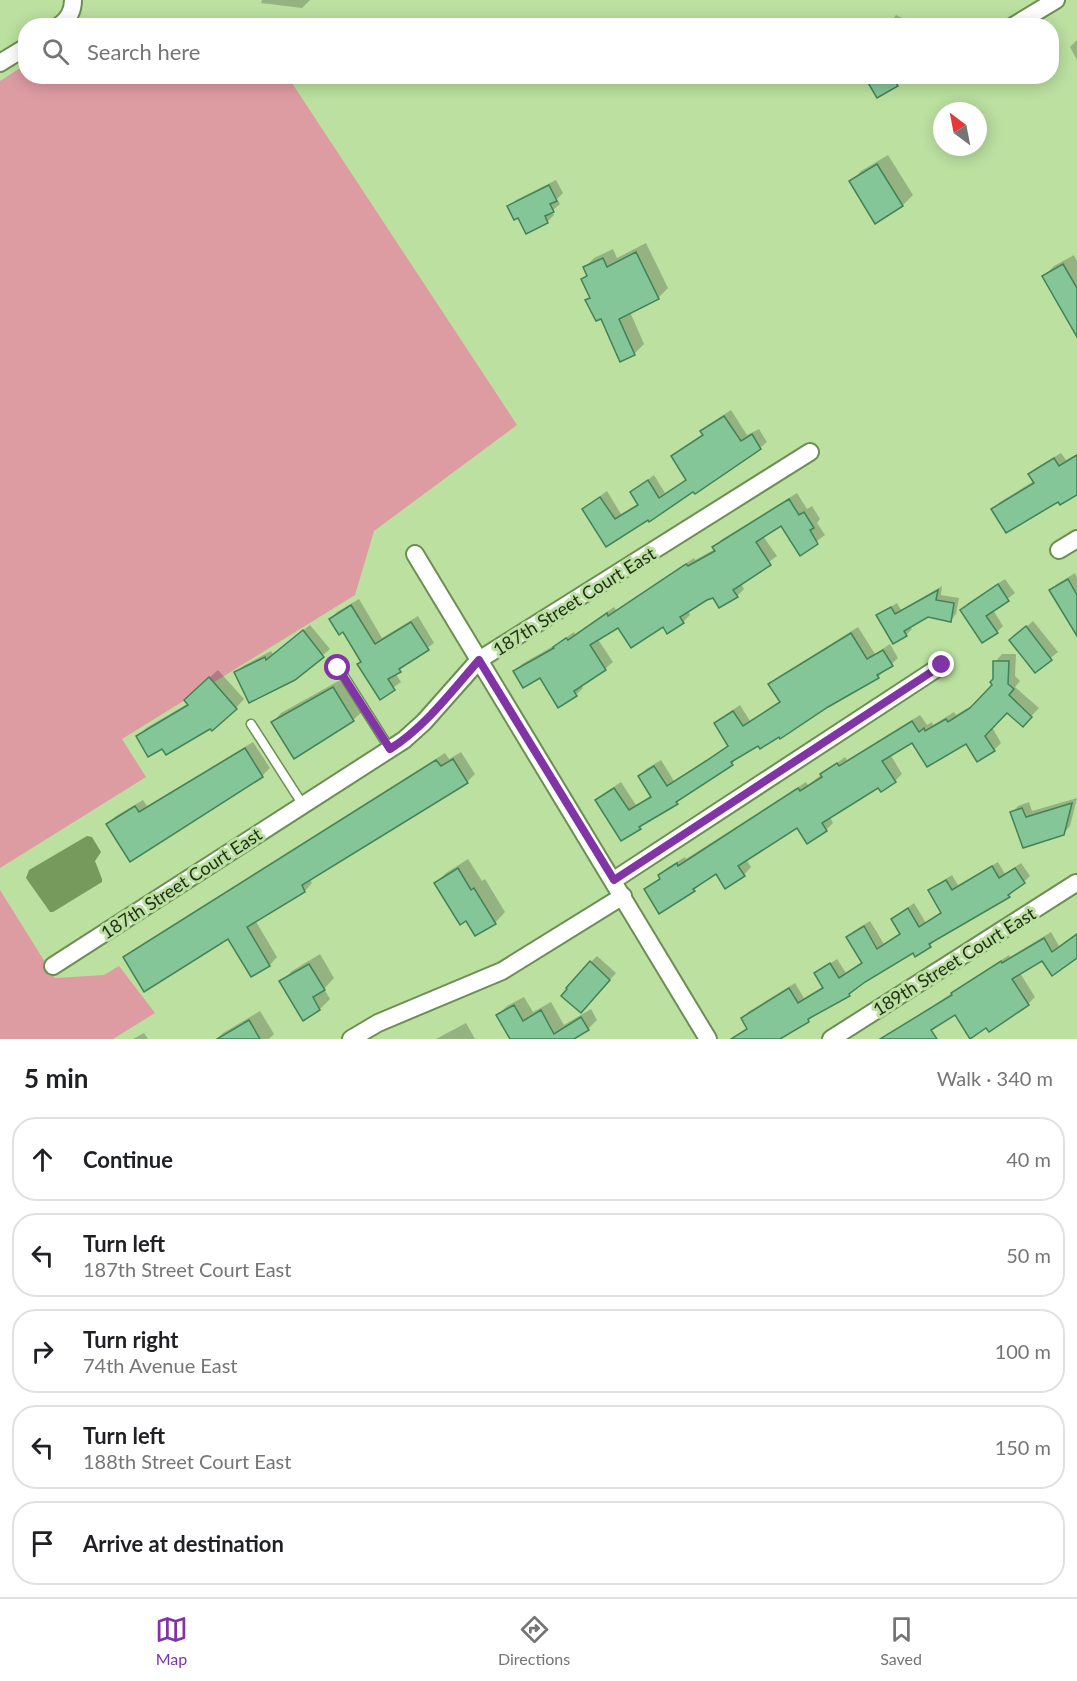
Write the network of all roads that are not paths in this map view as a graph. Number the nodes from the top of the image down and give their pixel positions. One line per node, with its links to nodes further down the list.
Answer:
1 (1056, 0): 2 (street)
2 (1026, 18)
3 (18, 52): 4 (street)
4 (0, 63)
5 (810, 452): 9 (street, 187th Street Court East)
6 (1077, 539): 7 (street)
7 (1059, 550)
8 (415, 554): 9 (street)
9 (479, 660): 13 (street, 187th Street Court East); 15 (street)
10 (942, 665): 15 (street)
11 (338, 668): 13 (lane)
12 (251, 724): 14 (lane)
13 (390, 749): 14 (street, 187th Street Court East)
14 (303, 805): 18 (street, 187th Street Court East)
15 (614, 880): 17 (street)
16 (1076, 883): 21 (street, 189th Street Court East)
17 (623, 896): 19 (street); 20 (street)
18 (52, 966)
19 (351, 1039)
20 (708, 1039)
21 (831, 1039)

